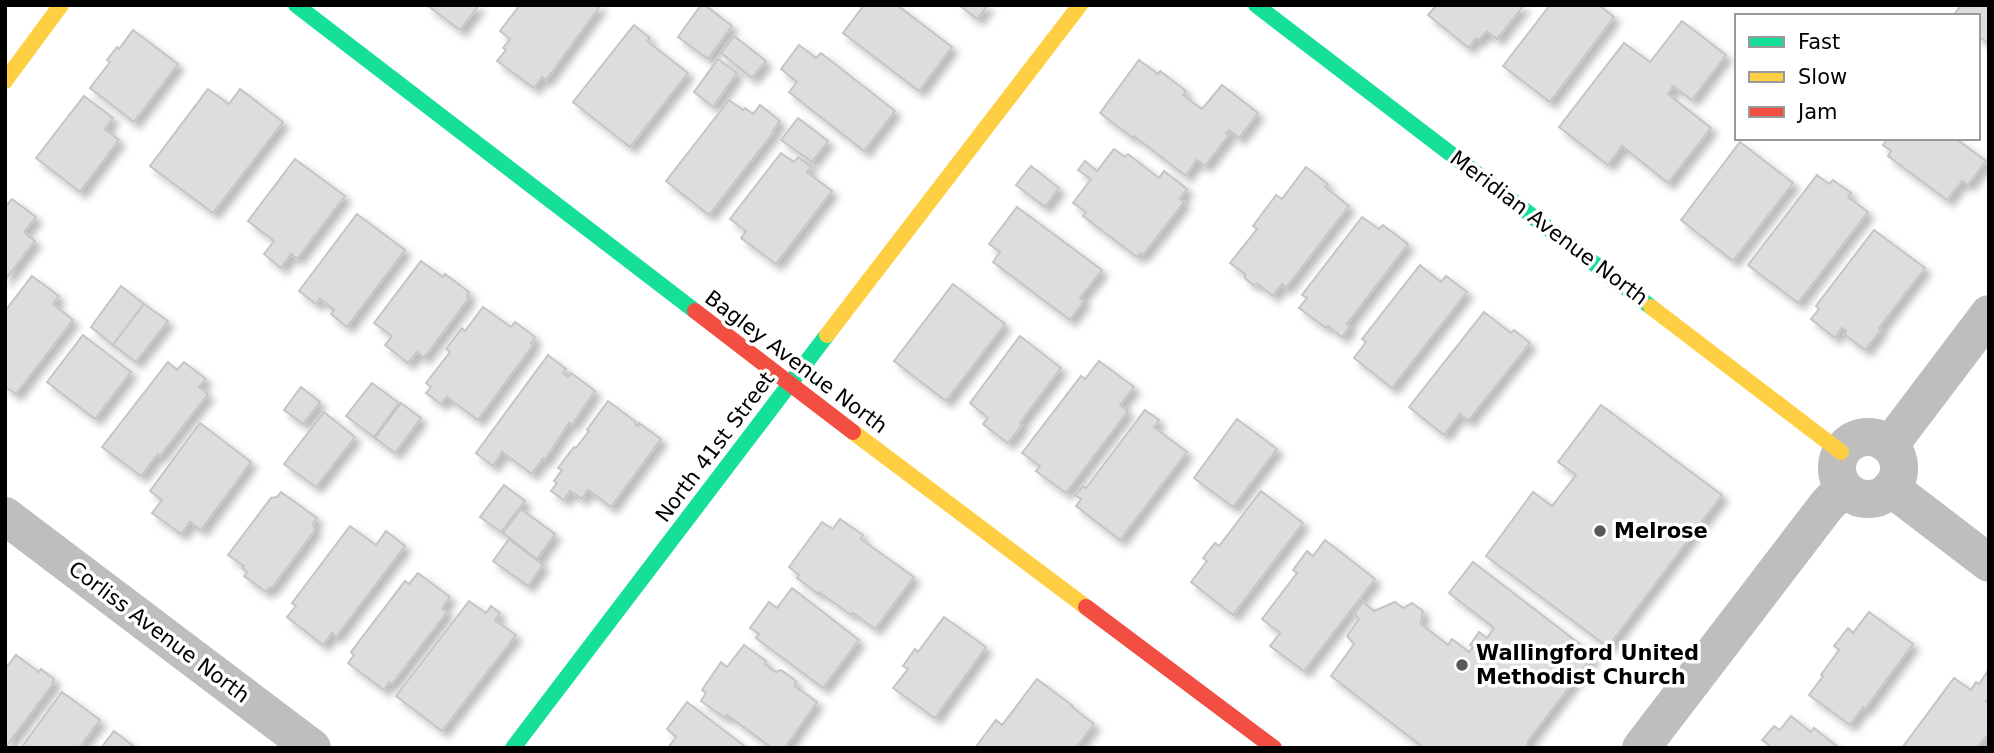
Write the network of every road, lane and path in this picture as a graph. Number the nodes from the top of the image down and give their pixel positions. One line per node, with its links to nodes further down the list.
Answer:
1 (61, 5): 5 (street)
2 (296, 5): 7 (street, Bagley Avenue North)
3 (1080, 5): 7 (street, North 41st Street)
4 (1256, 5): 9 (street, Meridian Avenue North)
5 (5, 81)
6 (1989, 314): 8 (street)
7 (789, 384): 14 (street, North 41st Street); 15 (street, Bagley Avenue North)
8 (1887, 444): 9 (street); 10 (street)
9 (1842, 470): 10 (street); 16 (street)
10 (1891, 488): 12 (street)
11 (5, 516): 13 (street, Corliss Avenue North)
12 (1989, 563)
13 (312, 748)
14 (513, 748)
15 (1274, 748)
16 (1641, 748)

